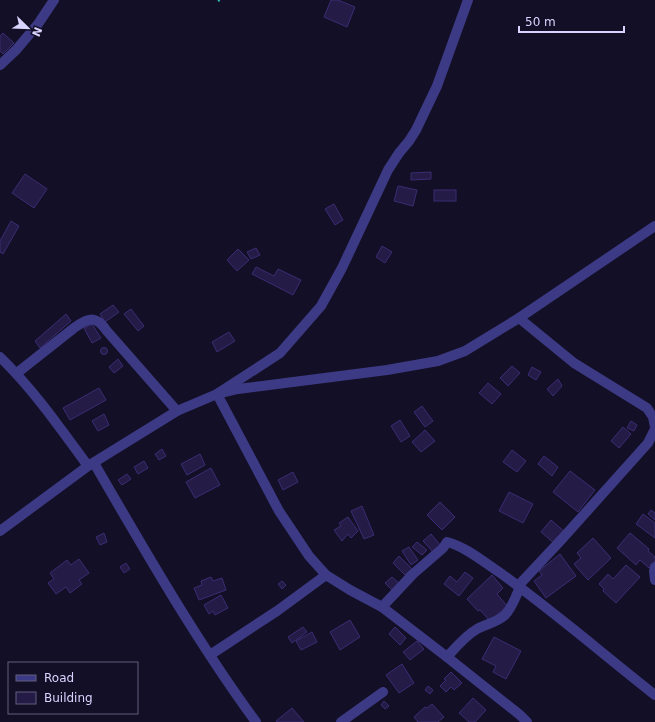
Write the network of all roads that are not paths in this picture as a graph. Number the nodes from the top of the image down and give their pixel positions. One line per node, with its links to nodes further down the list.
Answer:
1 (54, 0): 3 (street)
2 (468, 0): 8 (street)
3 (0, 65)
4 (655, 226): 5 (street)
5 (519, 318): 8 (street); 10 (street)
6 (0, 357): 7 (street)
7 (17, 373): 9 (street); 11 (street)
8 (217, 394): 9 (street); 14 (street)
9 (177, 411): 11 (street)
10 (655, 428): 16 (street)
11 (91, 464): 12 (street); 18 (street)
12 (0, 531)
13 (655, 567): 15 (street)
14 (326, 575): 17 (street); 18 (street)
15 (655, 580)
16 (519, 587): 17 (street); 19 (street); 21 (street)
17 (382, 607): 19 (street)
18 (210, 655): 22 (street)
19 (447, 657): 24 (street)
20 (383, 692): 23 (street)
21 (655, 695)
22 (256, 722)
23 (341, 722)
24 (527, 722)

